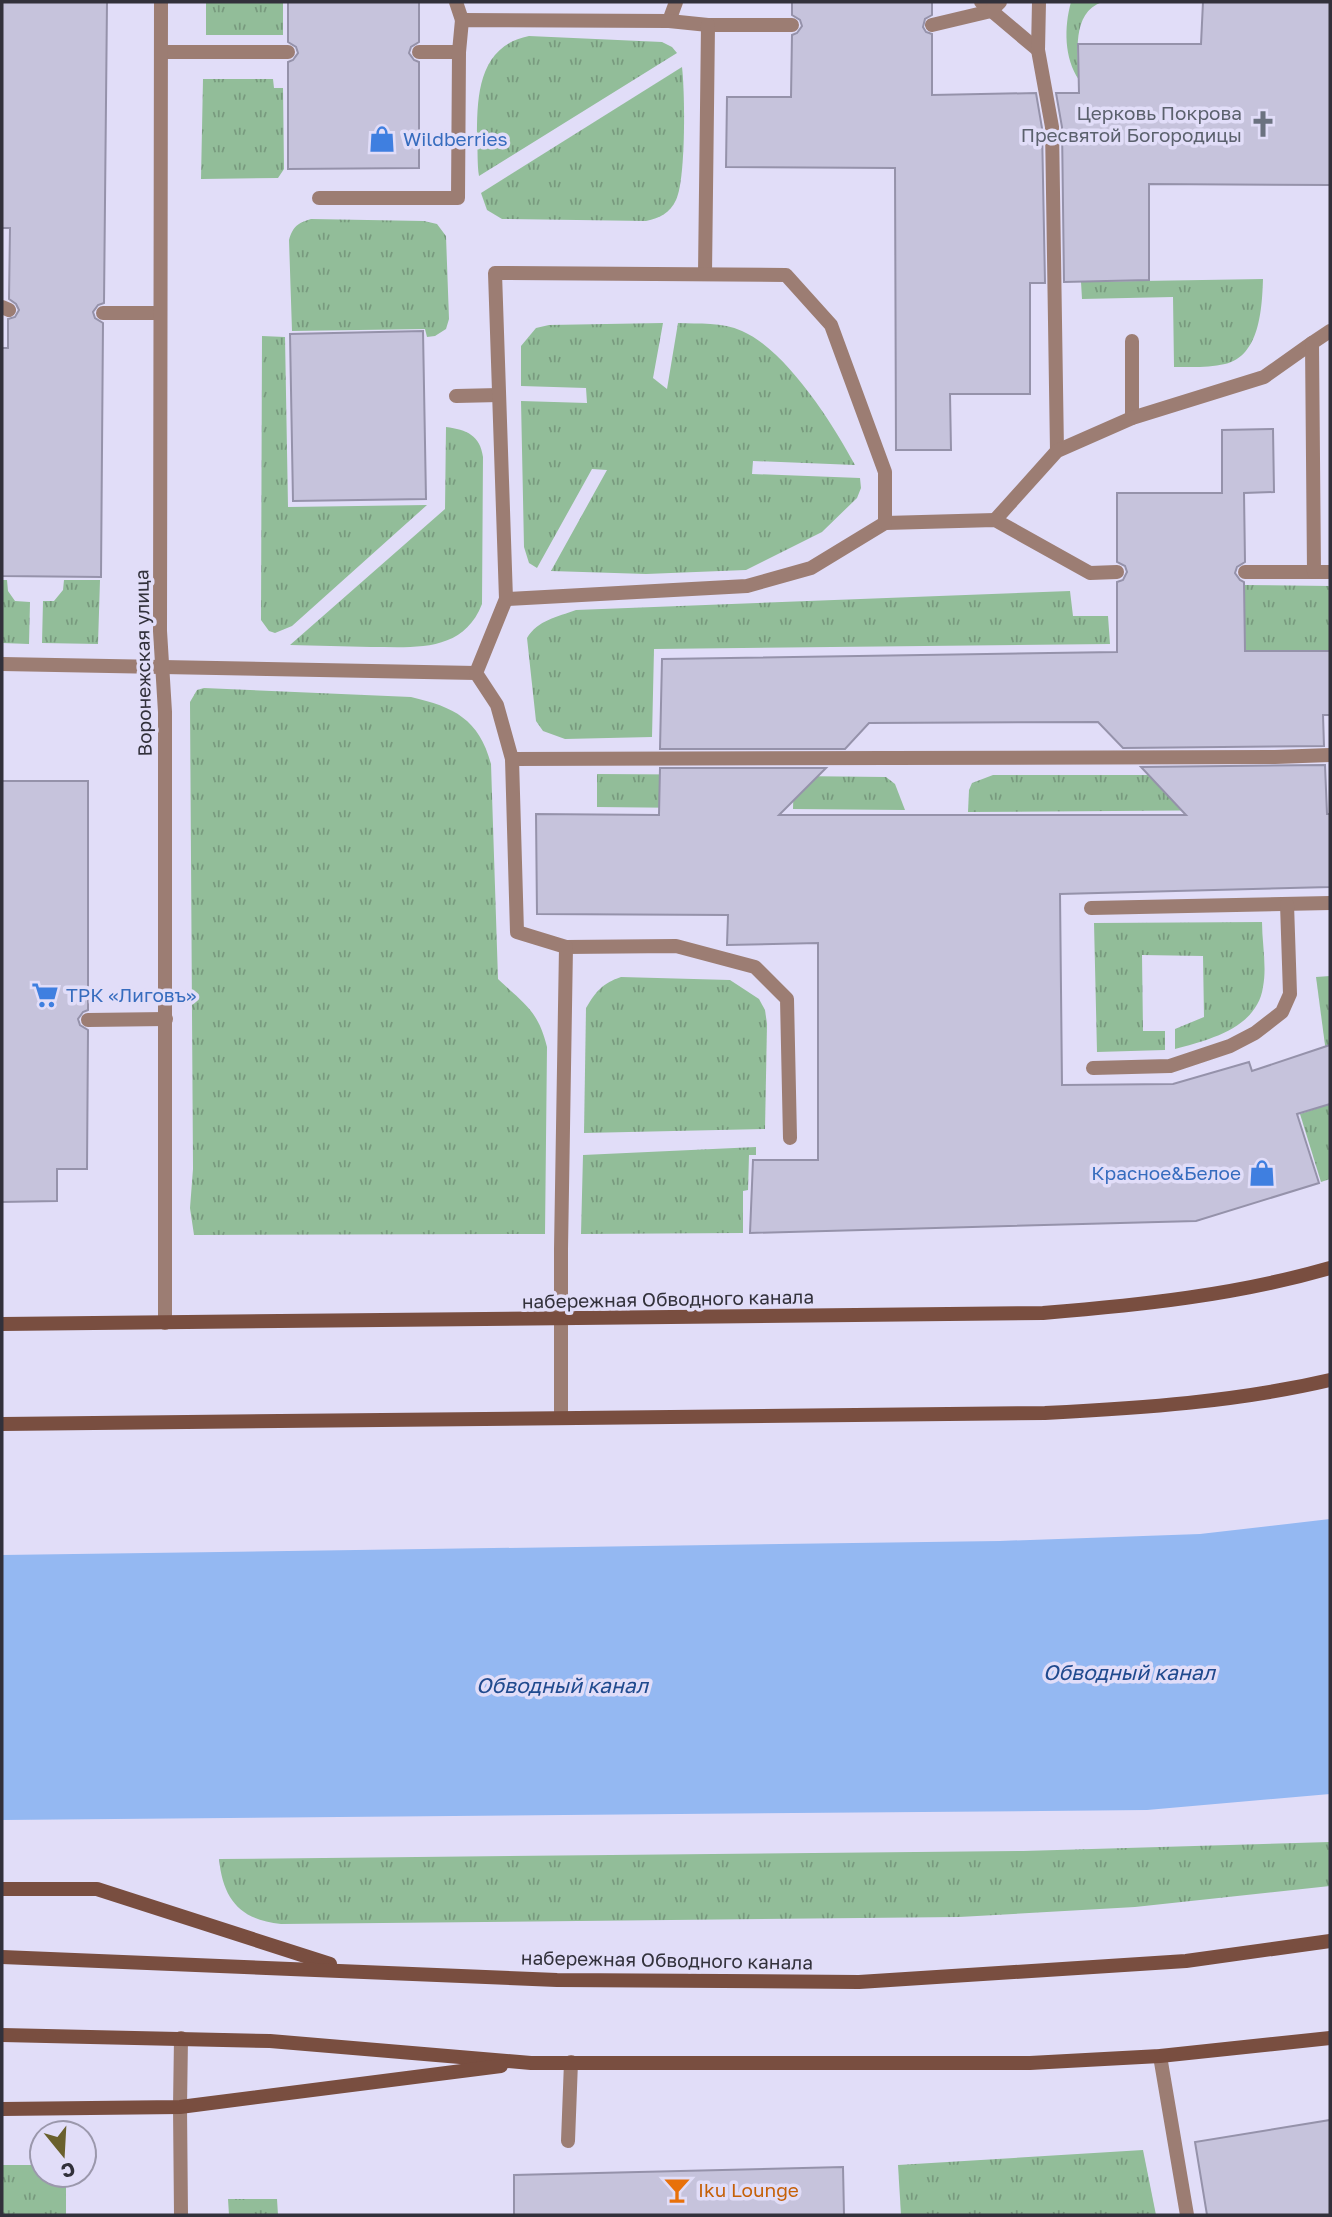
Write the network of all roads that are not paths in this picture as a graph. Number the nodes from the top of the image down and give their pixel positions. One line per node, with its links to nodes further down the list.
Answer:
1 (161, 2): 12 (street, Воронежская улица)
2 (456, 2): 6 (street)
3 (676, 2): 7 (street)
4 (1039, 2): 11 (street)
5 (991, 5): 10 (street); 11 (street)
6 (462, 20): 7 (street); 15 (street)
7 (669, 21): 8 (street)
8 (708, 25): 9 (street); 17 (street)
9 (792, 25)
10 (932, 25)
11 (1038, 50): 26 (street)
12 (161, 52): 13 (street); 19 (street, Воронежская улица)
13 (288, 52)
14 (419, 52): 15 (street)
15 (459, 52): 16 (street)
16 (319, 198)
17 (705, 274): 23 (street); 28 (street)
18 (103, 313): 19 (street)
19 (159, 313): 35 (street, Воронежская улица)
20 (1330, 331): 22 (street)
21 (1132, 341): 25 (street)
22 (1312, 343): 25 (street); 31 (street)
23 (499, 395): 24 (street); 33 (street)
24 (456, 396)
25 (1132, 418): 26 (street)
26 (1057, 451): 27 (street)
27 (995, 520): 28 (street); 29 (street)
28 (885, 523): 33 (street)
29 (1117, 572)
30 (1245, 572): 31 (street)
31 (1314, 572): 32 (street)
32 (1330, 572)
33 (506, 599): 36 (street)
34 (2, 664): 35 (street)
35 (162, 668): 36 (street); 43 (street, Воронежская улица)
36 (476, 673): 38 (street)
37 (1330, 755): 38 (street)
38 (512, 759): 42 (street)
39 (1330, 903): 40 (street)
40 (1287, 904): 41 (street); 45 (street)
41 (1091, 908)
42 (566, 947): 46 (street); 48 (street)
43 (166, 1019): 44 (street); 49 (street, Воронежская улица)
44 (88, 1020)
45 (1093, 1068)
46 (790, 1138)
47 (1330, 1268): 48 (main road, набережная Обводного канала)
48 (561, 1320): 49 (main road, набережная Обводного канала); 52 (street)
49 (165, 1323): 50 (main road, набережная Обводного канала)
50 (2, 1324)
51 (1330, 1380): 52 (main road)
52 (561, 1418): 53 (main road)
53 (2, 1424)
54 (2, 1889): 57 (main road)
55 (1330, 1941): 57 (main road, набережная Обводного канала)
56 (2, 1957): 57 (main road, набережная Обводного канала)
57 (348, 1970)
58 (2, 2035): 59 (main road)
59 (181, 2038): 62 (main road); 64 (street)
60 (1330, 2038): 61 (main road)
61 (1160, 2056): 63 (main road); 68 (street)
62 (531, 2063): 63 (main road); 64 (main road)
63 (571, 2063): 66 (street)
64 (180, 2107): 65 (main road); 67 (street)
65 (2, 2109)
66 (568, 2141)
67 (181, 2215)
68 (1187, 2215)

